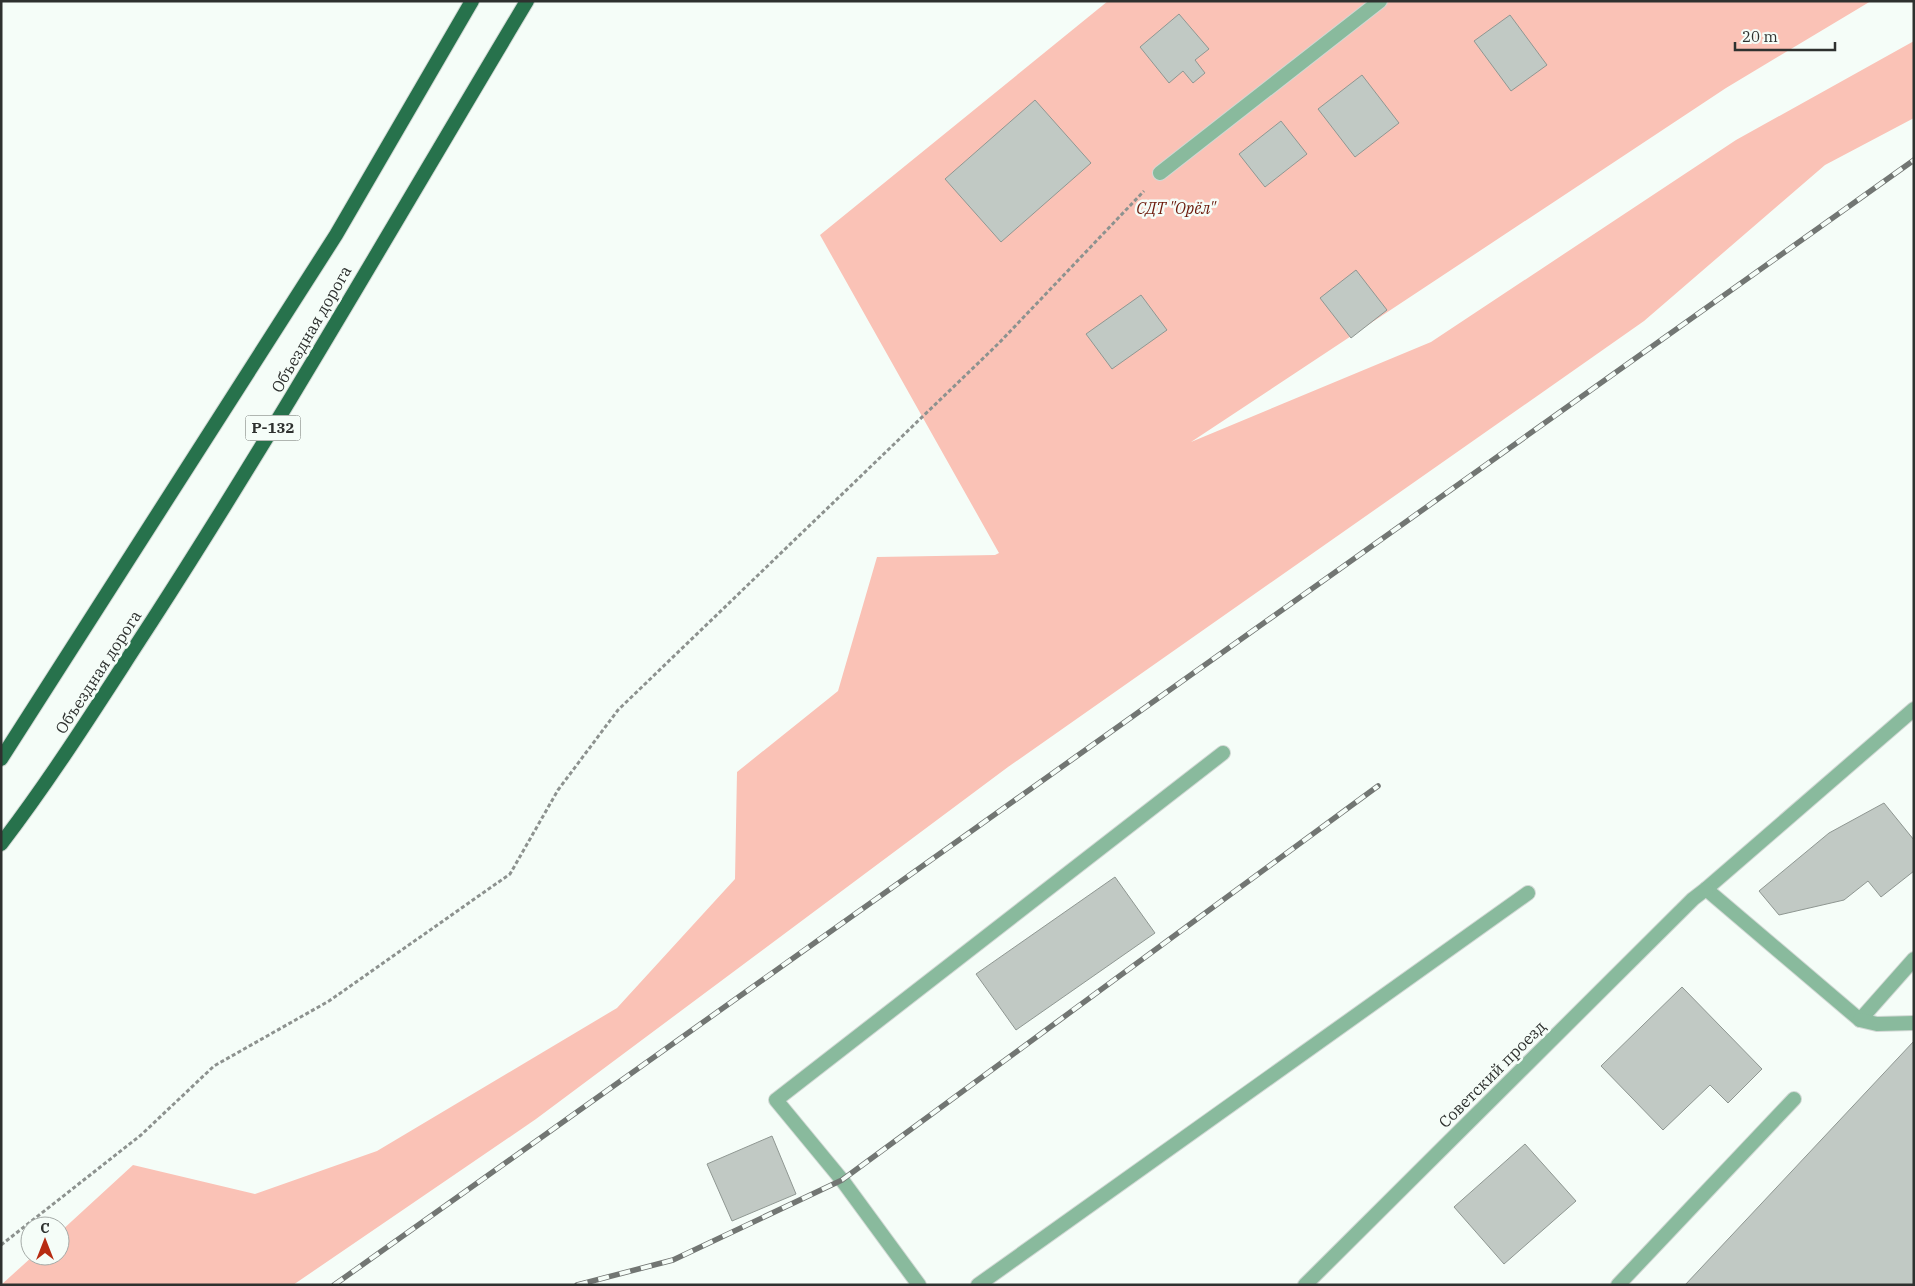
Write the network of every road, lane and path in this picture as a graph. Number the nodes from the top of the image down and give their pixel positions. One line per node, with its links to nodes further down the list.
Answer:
1 (472, 1): 7 (highway, Объездная дорога / Р-132)
2 (527, 1): 8 (highway, Объездная дорога / Р-132)
3 (1380, 1): 4 (street)
4 (1160, 173): 15 (path)
5 (1914, 709): 9 (street, Советский проезд)
6 (1224, 753): 16 (street)
7 (1, 759)
8 (1, 844)
9 (1706, 889): 12 (street); 18 (street, Советский проезд)
10 (1528, 892): 17 (street)
11 (1914, 959): 12 (street)
12 (1860, 1020): 13 (street)
13 (1914, 1022)
14 (1794, 1099): 19 (street)
15 (1, 1245)
16 (918, 1285)
17 (978, 1285)
18 (1305, 1285)
19 (1618, 1285)

